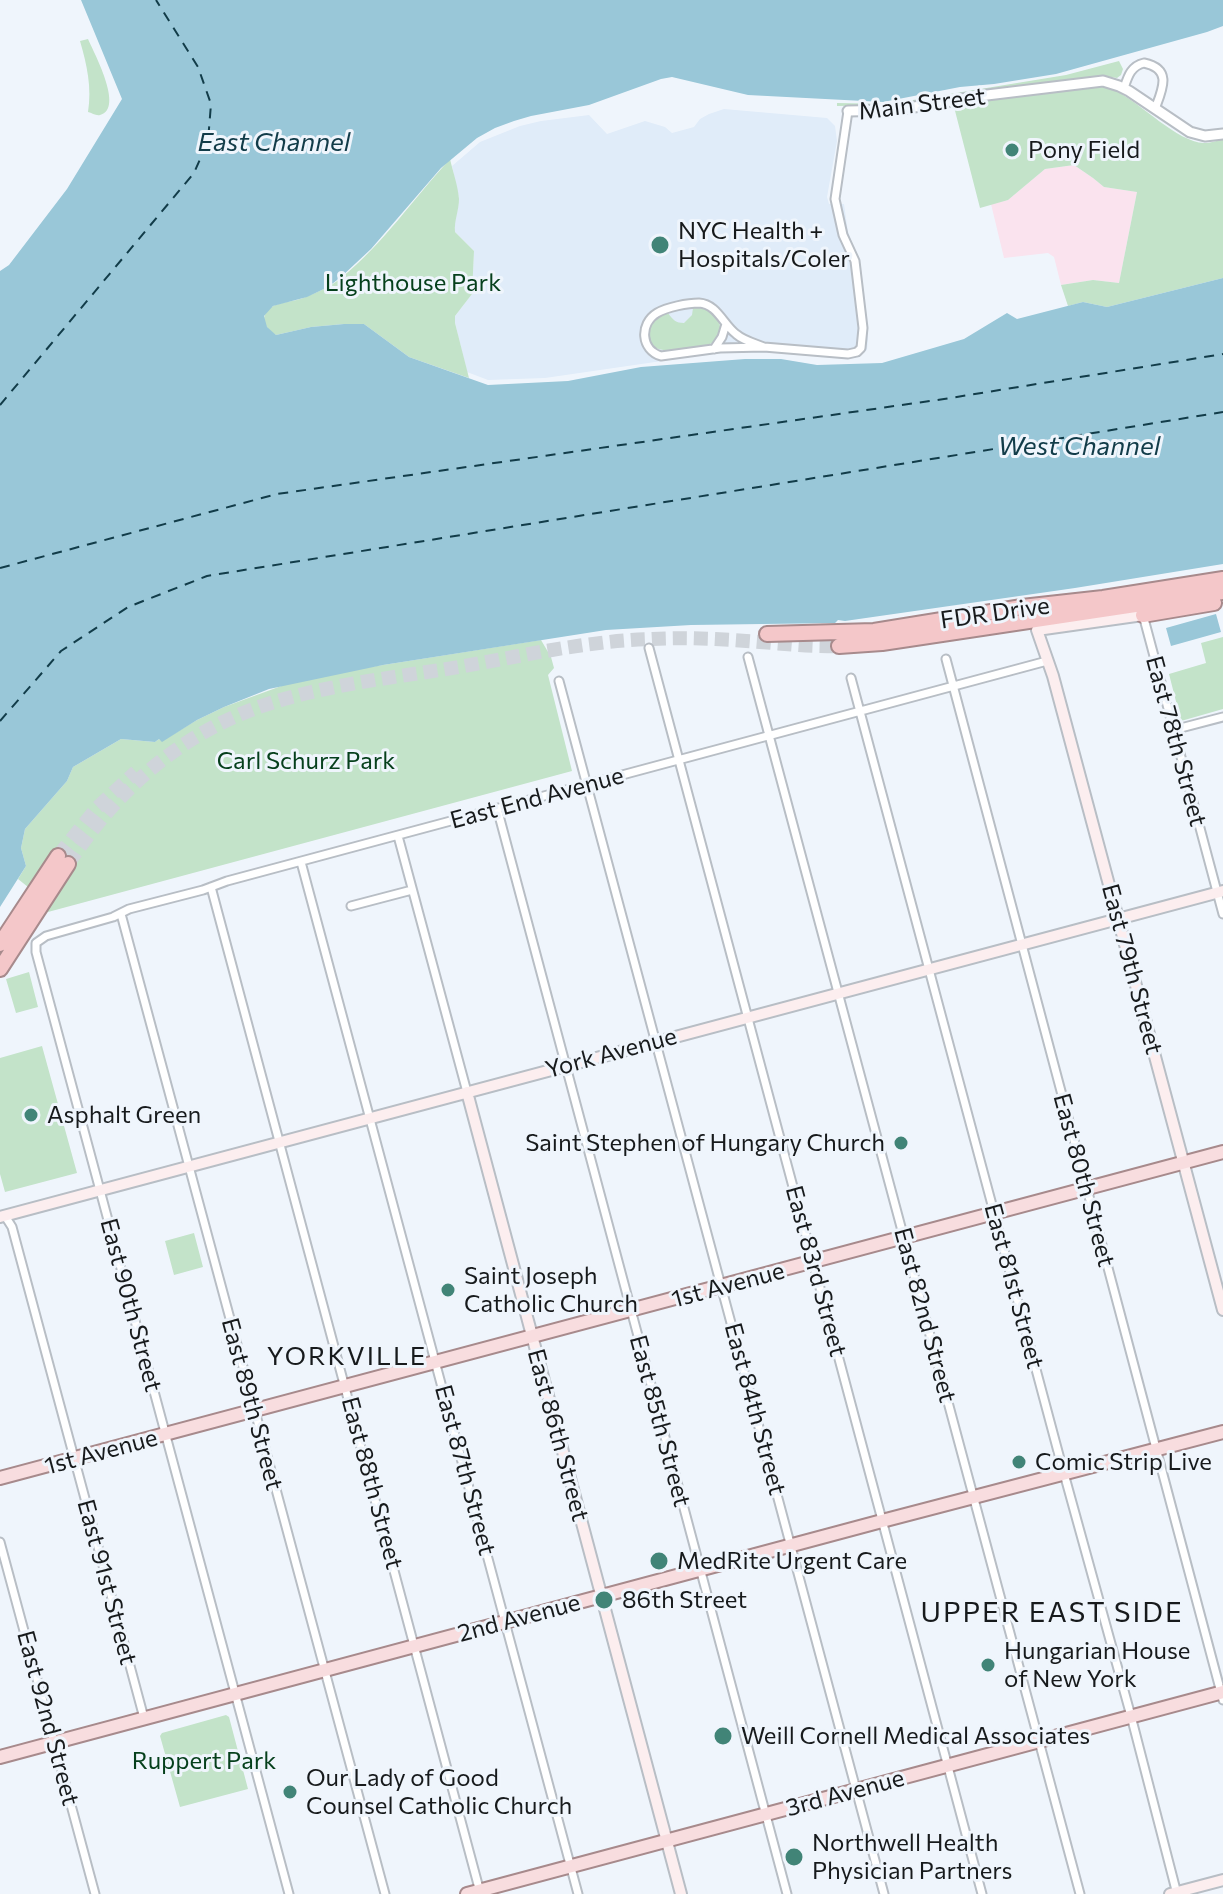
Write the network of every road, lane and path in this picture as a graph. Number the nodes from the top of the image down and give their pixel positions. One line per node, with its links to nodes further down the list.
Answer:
1 (1124, 88): 2 (street, Main Street); 2 (street); 3 (street, Main Street)
2 (1155, 109): 4 (street, Main Street)
3 (848, 111): 6 (street, Main Street)
4 (1223, 134)
5 (726, 324): 6 (street); 7 (street); 7 (street)
6 (764, 347): 7 (street)
7 (714, 349)
8 (1223, 579): 13 (highway, FDR Drive)
9 (1223, 592): 14 (highway, FDR Drive)
10 (1223, 601): 11 (highway)
11 (1143, 615): 12 (main road, FDR Drive); 24 (street, East 78th Street)
12 (1037, 630): 18 (main road, East 79th Street)
13 (767, 634)
14 (839, 646)
15 (649, 648): 26 (street, East 83rd Street)
16 (748, 657): 25 (street, East 82nd Street)
17 (946, 659): 21 (street, East 80th Street)
18 (1047, 661): 21 (street, East End Avenue); 37 (main road, East 79th Street)
19 (851, 678): 22 (street, East 81st Street)
20 (559, 681): 27 (street, East 84th Street)
21 (953, 686): 22 (street, East End Avenue); 39 (street, East 80th Street)
22 (861, 711): 25 (street, East End Avenue); 41 (street, East 81st Street)
23 (1223, 717): 24 (street)
24 (1173, 730): 33 (street, East 78th Street)
25 (770, 735): 26 (street, East End Avenue); 43 (street, East 82nd Street)
26 (679, 760): 27 (street, East End Avenue); 44 (street, East 83rd Street)
27 (587, 784): 28 (street, East End Avenue); 45 (street, East 84th Street)
28 (497, 808): 29 (street, East End Avenue); 46 (street, East 85th Street)
29 (398, 836): 30 (street, East End Avenue); 32 (street, East 86th Street)
30 (301, 862): 31 (street, East End Avenue); 48 (street, East 87th Street)
31 (211, 887): 35 (street, East End Avenue); 49 (street, East 88th Street)
32 (412, 890): 34 (street); 47 (street, East 86th Street)
33 (1220, 892): 36 (street, East 78th Street); 37 (main road, York Avenue)
34 (351, 906)
35 (121, 914): 40 (street, East End Avenue); 52 (street, East 89th Street)
36 (1223, 914)
37 (1118, 918): 39 (main road, York Avenue); 51 (main road, East 79th Street)
38 (0, 944): 42 (highway)
39 (1021, 944): 41 (main road, York Avenue); 53 (street, East 80th Street)
40 (35, 948): 54 (street, East 90th Street)
41 (930, 968): 43 (main road, York Avenue); 55 (street, East 81st Street)
42 (0, 969)
43 (838, 992): 44 (main road, York Avenue); 57 (street, East 82nd Street)
44 (748, 1017): 45 (main road, York Avenue); 58 (street, East 83rd Street)
45 (656, 1041): 46 (main road, York Avenue); 59 (street, East 84th Street)
46 (565, 1065): 47 (main road, York Avenue); 61 (street, East 85th Street)
47 (467, 1092): 48 (main road, York Avenue); 62 (main road, East 86th Street)
48 (371, 1118): 49 (main road, York Avenue); 63 (street, East 87th Street)
49 (281, 1142): 52 (main road, York Avenue); 64 (street, East 88th Street)
50 (1223, 1152): 51 (main road, 1st Avenue)
51 (1184, 1163): 53 (main road, 1st Avenue); 60 (main road, East 79th Street)
52 (188, 1167): 54 (main road, York Avenue); 65 (street, East 89th Street)
53 (1086, 1189): 55 (main road, 1st Avenue); 68 (street, East 80th Street)
54 (100, 1190): 56 (main road, York Avenue); 67 (street, East 90th Street)
55 (995, 1214): 57 (main road, 1st Avenue); 70 (street, East 81st Street)
56 (3, 1216): 69 (street, East 91st Street)
57 (904, 1238): 58 (main road, 1st Avenue); 72 (street, East 82nd Street)
58 (813, 1262): 59 (main road, 1st Avenue); 73 (street, East 83rd Street)
59 (722, 1286): 61 (main road, 1st Avenue); 75 (street, East 84th Street)
60 (1223, 1310)
61 (631, 1311): 62 (main road, 1st Avenue); 76 (street, East 85th Street)
62 (532, 1338): 63 (main road, 1st Avenue); 77 (main road, East 86th Street)
63 (436, 1363): 64 (main road, 1st Avenue); 78 (street, East 87th Street)
64 (346, 1387): 65 (main road, 1st Avenue); 79 (street, East 88th Street)
65 (254, 1411): 67 (main road, 1st Avenue); 80 (street, East 89th Street)
66 (1223, 1432): 68 (main road, 2nd Avenue)
67 (166, 1435): 69 (main road, 1st Avenue); 81 (street, East 90th Street)
68 (1157, 1449): 70 (main road, 2nd Avenue); 82 (street, East 80th Street)
69 (73, 1459): 71 (main road, 1st Avenue); 84 (street, East 91st Street)
70 (1064, 1474): 72 (main road, 2nd Avenue); 83 (street, East 81st Street)
71 (0, 1478)
72 (974, 1497): 73 (main road, 2nd Avenue); 85 (street, East 82nd Street)
73 (882, 1521): 75 (main road, 2nd Avenue); 88 (street, East 83rd Street)
74 (0, 1542): 86 (street, East 92nd Street)
75 (791, 1546): 76 (main road, 2nd Avenue); 89 (street, East 84th Street)
76 (700, 1570): 77 (main road, 2nd Avenue); 90 (street, East 85th Street)
77 (601, 1596): 78 (main road, 2nd Avenue); 91 (main road, East 86th Street)
78 (505, 1622): 79 (main road, 2nd Avenue); 92 (street, East 87th Street)
79 (416, 1646): 80 (main road, 2nd Avenue); 94 (street, East 88th Street)
80 (325, 1670): 81 (main road, 2nd Avenue); 98 (street, East 89th Street)
81 (235, 1695): 84 (main road, 2nd Avenue); 97 (street, East 90th Street)
82 (1222, 1695): 83 (main road, 3rd Avenue)
83 (1131, 1716): 85 (main road, 3rd Avenue); 95 (street, East 81st Street)
84 (144, 1719): 86 (main road, 2nd Avenue)
85 (1039, 1741): 88 (main road, 3rd Avenue); 104 (street, East 82nd Street)
86 (55, 1742): 87 (main road, 2nd Avenue); 96 (street, East 92nd Street)
87 (0, 1757)
88 (948, 1765): 89 (main road, 3rd Avenue); 103 (street, East 83rd Street)
89 (857, 1790): 90 (main road, 3rd Avenue); 102 (street, East 84th Street)
90 (765, 1814): 91 (main road, 3rd Avenue); 101 (street, East 85th Street)
91 (667, 1841): 92 (main road, 3rd Avenue); 100 (main road, East 86th Street)
92 (571, 1866): 94 (main road, 3rd Avenue); 99 (street, East 87th Street)
93 (1223, 1880): 95 (main road)
94 (476, 1893)
95 (1175, 1893)
96 (95, 1894)
97 (289, 1894)
98 (385, 1894)
99 (578, 1894)
100 (681, 1894)
101 (787, 1894)
102 (884, 1894)
103 (982, 1894)
104 (1080, 1894)

